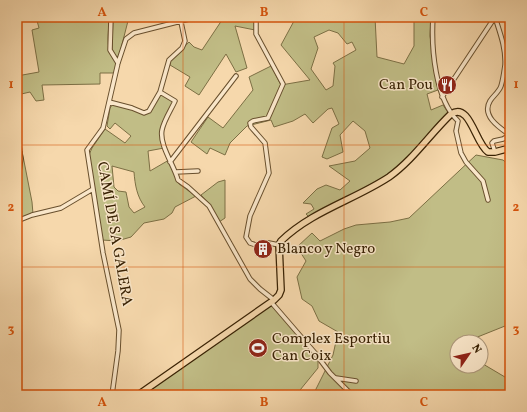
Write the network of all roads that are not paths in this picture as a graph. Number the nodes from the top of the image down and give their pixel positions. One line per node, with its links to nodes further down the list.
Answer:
1 (111, 17): 6 (street)
2 (197, 17): 5 (street, CAMÍ DE SA GALERA)
3 (256, 17): 23 (street)
4 (433, 17): 9 (street)
5 (181, 22): 6 (street, CAMÍ DE SA GALERA); 8 (street)
6 (118, 63): 10 (street, CAMÍ DE SA GALERA)
7 (236, 76): 16 (street)
8 (160, 92): 10 (street); 16 (street)
9 (442, 97): 11 (street); 13 (street)
10 (110, 102): 20 (street, CAMÍ DE SA GALERA)
11 (451, 114): 15 (main road); 21 (street); 23 (main road)
12 (17, 135): 19 (street)
13 (510, 135): 15 (street)
14 (510, 148): 15 (main road)
15 (495, 152)
16 (170, 162): 18 (street)
17 (198, 171): 18 (street)
18 (176, 172): 24 (street)
19 (17, 182)
20 (93, 189): 22 (street); 29 (street, CAMÍ DE SA GALERA)
21 (488, 200)
22 (17, 221)
23 (279, 245): 24 (main road)
24 (273, 301): 25 (street); 30 (main road)
25 (335, 378): 27 (street); 31 (street)
26 (17, 381): 28 (street)
27 (356, 381)
28 (19, 395)
29 (112, 395)
30 (138, 395)
31 (352, 395)

